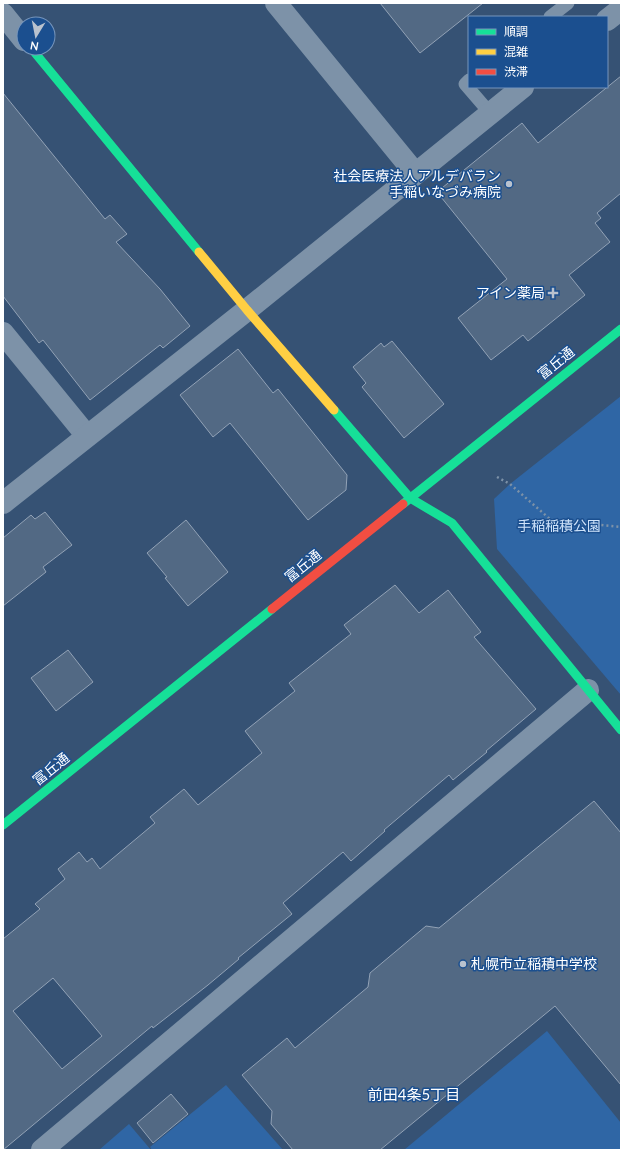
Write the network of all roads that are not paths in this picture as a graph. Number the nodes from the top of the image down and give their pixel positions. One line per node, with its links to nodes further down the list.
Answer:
1 (276, 3): 12 (street)
2 (568, 3): 5 (lane)
3 (621, 9): 6 (street)
4 (3, 14): 7 (street)
5 (551, 16)
6 (608, 19)
7 (16, 30)
8 (38, 56): 13 (street)
9 (468, 88): 11 (lane)
10 (522, 88): 11 (street)
11 (490, 113): 12 (street)
12 (416, 173): 13 (street)
13 (247, 310): 16 (street); 17 (street)
14 (621, 329): 17 (street, 富丘通)
15 (3, 333): 16 (street)
16 (87, 436): 18 (street)
17 (410, 498): 19 (street); 21 (street, 富丘通)
18 (3, 503)
19 (588, 690): 20 (street); 22 (street)
20 (621, 730)
21 (3, 825)
22 (42, 1150)

